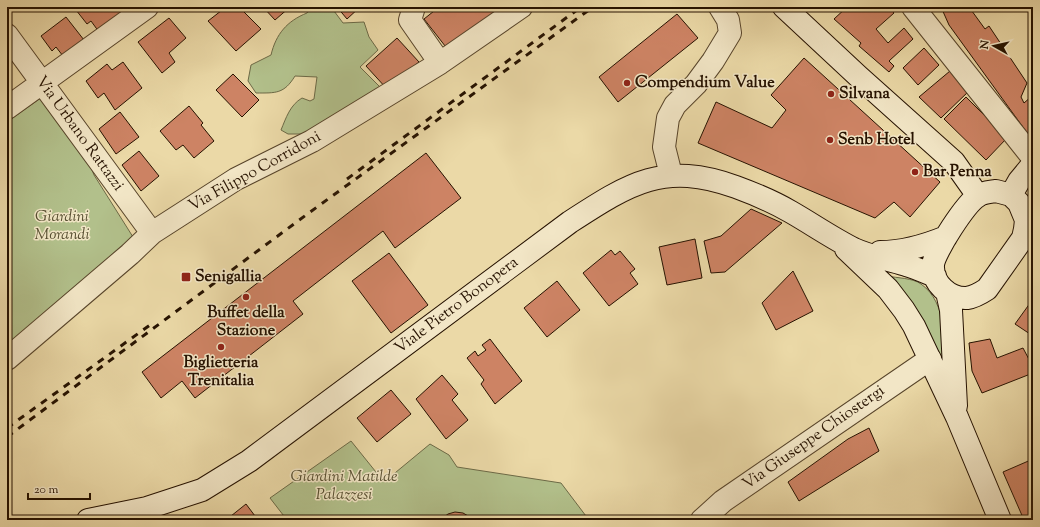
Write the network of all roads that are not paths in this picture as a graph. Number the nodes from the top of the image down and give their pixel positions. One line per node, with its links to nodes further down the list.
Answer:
1 (147, 7): 9 (street)
2 (414, 7): 8 (street)
3 (521, 7): 8 (street, Via Filippo Corridoni)
4 (720, 7): 13 (street)
5 (784, 7): 15 (street)
6 (914, 7): 11 (street)
7 (7, 35): 9 (street, Via Urbano Rattazzi)
8 (440, 64): 16 (street, Via Filippo Corridoni)
9 (42, 84): 10 (street); 16 (street, Via Urbano Rattazzi)
10 (7, 108)
11 (1033, 158)
12 (1033, 164): 14 (street)
13 (671, 175): 19 (street, Viale Pietro Bonopera); 25 (street, Viale Pietro Bonopera)
14 (1011, 195): 15 (street); 18 (street, Viale Pietro Bonopera)
15 (978, 196): 17 (street)
16 (152, 233): 22 (street, Via Filippo Corridoni)
17 (946, 237): 20 (street, Viale Pietro Bonopera); 21 (street)
18 (1029, 237): 21 (street, Viale Pietro Bonopera)
19 (836, 240): 20 (street, Viale Pietro Bonopera); 23 (street, Viale Pietro Bonopera)
20 (861, 252): 21 (street, Viale Pietro Bonopera)
21 (941, 284): 24 (street)
22 (7, 359)
23 (930, 359): 24 (street, Viale Pietro Bonopera); 26 (street, Via Giuseppe Chiostergi)
24 (957, 417): 27 (street, Viale Pietro Bonopera)
25 (88, 520)
26 (702, 520)
27 (1000, 520)

